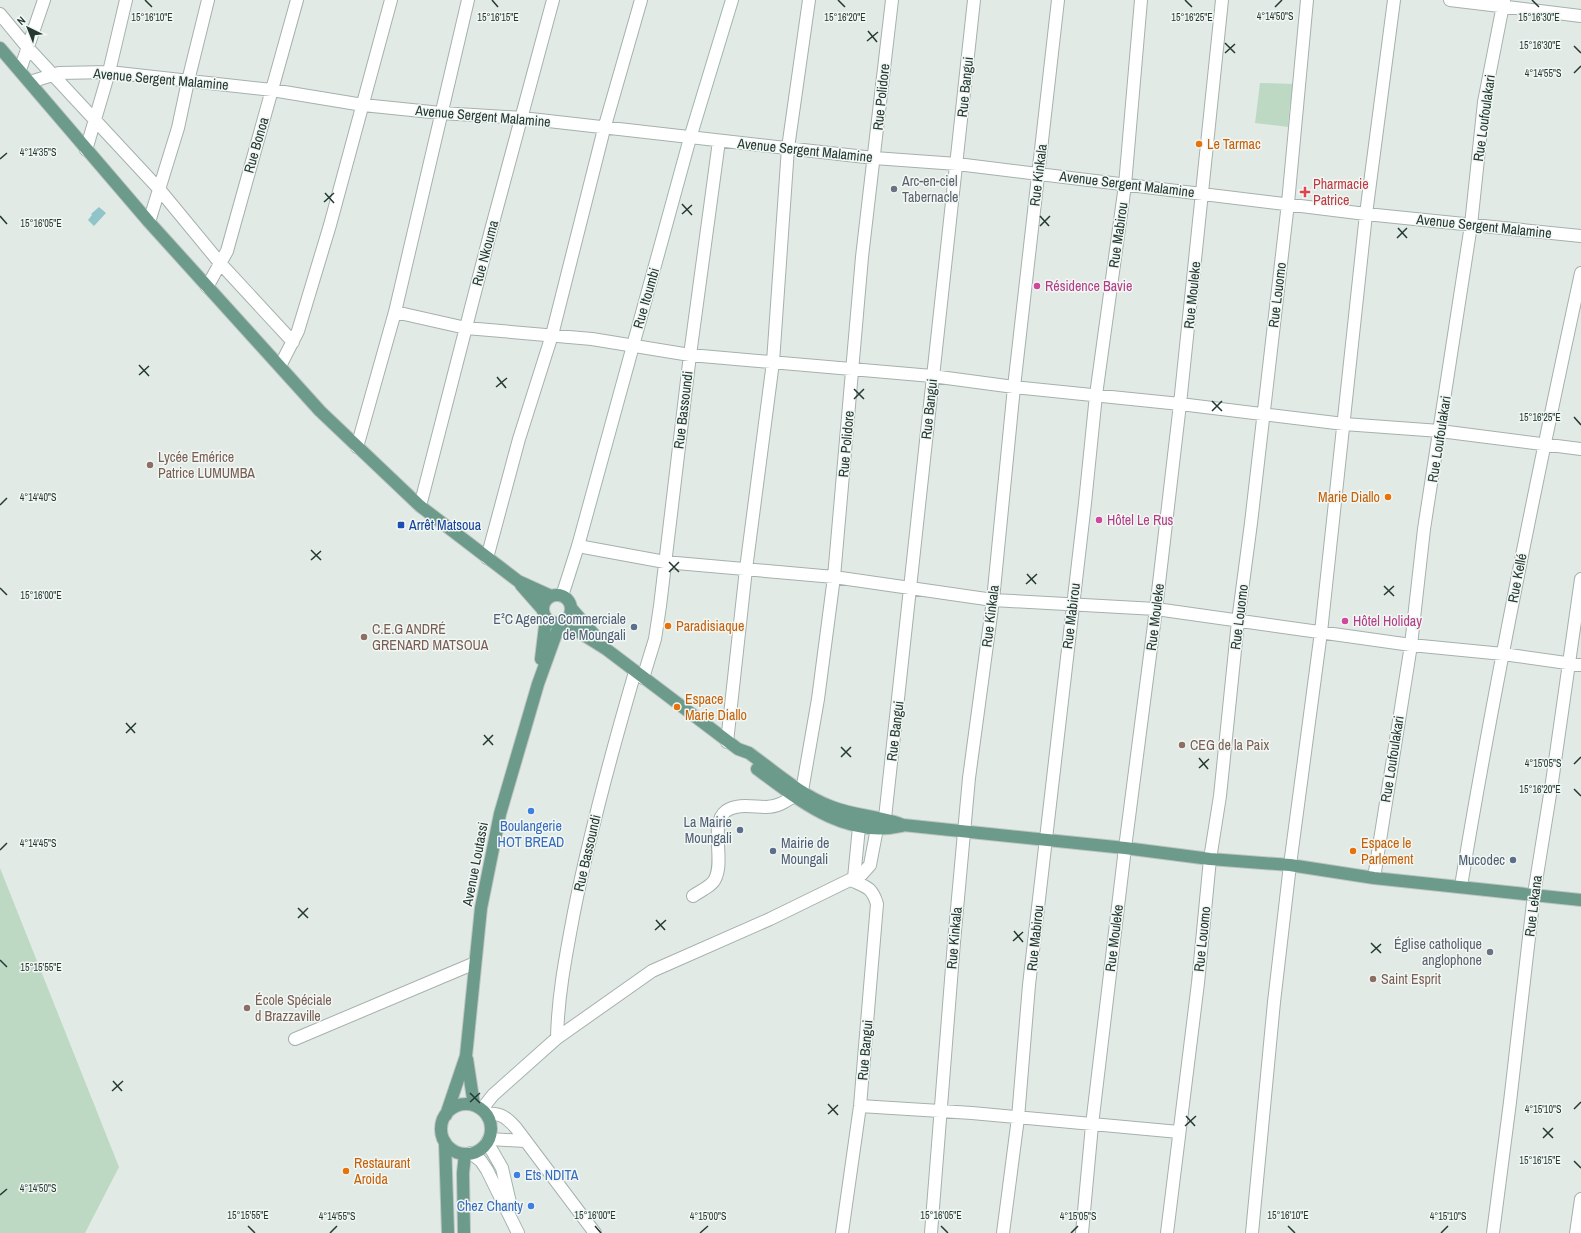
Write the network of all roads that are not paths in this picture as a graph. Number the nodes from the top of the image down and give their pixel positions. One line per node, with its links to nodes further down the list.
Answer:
1 (44, 0): 23 (street)
2 (126, 0): 25 (street)
3 (208, 0): 27 (street)
4 (297, 0): 29 (street, Rue Bonoa)
5 (391, 0): 30 (street)
6 (468, 0): 31 (street)
7 (553, 0): 32 (street, Rue Nkouma)
8 (641, 0): 34 (street)
9 (732, 0): 35 (street, Rue Itoumbi)
10 (809, 0): 37 (street)
11 (892, 0): 39 (street, Rue Polidore)
12 (974, 0): 40 (street, Rue Bangui)
13 (1058, 0): 41 (street, Rue Kinkala)
14 (1141, 0): 42 (street, Rue Mabirou)
15 (1222, 0): 44 (street, Rue Mouleke)
16 (1307, 0): 45 (street, Rue Louomo)
17 (1394, 0): 46 (street)
18 (1450, 0): 19 (street)
19 (1504, 3): 21 (street); 48 (street, Rue Loufoulakari)
20 (0, 14): 23 (street)
21 (1581, 16)
22 (0, 48): 24 (main road)
23 (28, 48): 24 (street); 26 (street)
24 (20, 70): 28 (main road)
25 (109, 72): 26 (street, Avenue Sergent Malamine); 27 (street, Avenue Sergent Malamine); 33 (street)
26 (52, 74): 28 (street, Avenue Sergent Malamine); 33 (street)
27 (188, 81): 29 (street, Avenue Sergent Malamine); 43 (street)
28 (30, 82): 38 (main road)
29 (272, 90): 30 (street, Avenue Sergent Malamine); 50 (street, Rue Bonoa)
30 (363, 105): 31 (street, Avenue Sergent Malamine); 56 (street)
31 (441, 113): 32 (street, Avenue Sergent Malamine); 53 (street)
32 (522, 118): 34 (street, Avenue Sergent Malamine); 54 (street, Rue Nkouma)
33 (95, 121): 38 (street); 43 (street)
34 (604, 128): 35 (street, Avenue Sergent Malamine); 55 (street)
35 (690, 138): 36 (street, Avenue Sergent Malamine); 57 (street, Rue Itoumbi)
36 (718, 141): 37 (street, Avenue Sergent Malamine); 58 (street, Rue Bassoundi)
37 (788, 148): 39 (street, Avenue Sergent Malamine); 59 (street)
38 (86, 150): 47 (main road)
39 (874, 158): 40 (street, Avenue Sergent Malamine); 61 (street, Rue Polidore)
40 (957, 164): 41 (street, Avenue Sergent Malamine); 62 (street, Rue Bangui)
41 (1038, 173): 42 (street, Avenue Sergent Malamine); 63 (street, Rue Kinkala)
42 (1125, 185): 44 (street, Avenue Sergent Malamine); 64 (street, Rue Mabirou)
43 (159, 189): 47 (street); 50 (street)
44 (1203, 193): 45 (street, Avenue Sergent Malamine); 65 (street, Rue Mouleke)
45 (1288, 203): 46 (street, Avenue Sergent Malamine); 66 (street, Rue Louomo)
46 (1366, 214): 48 (street, Avenue Sergent Malamine); 67 (street)
47 (149, 222): 52 (main road)
48 (1471, 225): 49 (street, Avenue Sergent Malamine); 68 (street, Rue Loufoulakari)
49 (1581, 236)
50 (220, 263): 52 (street, Rue Bonoa); 56 (street)
51 (1581, 272): 69 (street, Rue Kellé)
52 (207, 287): 60 (main road)
53 (395, 312): 54 (street); 70 (street)
54 (466, 328): 55 (street); 72 (street, Rue Nkouma)
55 (552, 335): 57 (street); 74 (street)
56 (293, 342): 60 (street)
57 (632, 345): 58 (street); 73 (street, Rue Itoumbi)
58 (690, 355): 59 (street); 75 (street, Rue Bassoundi)
59 (773, 362): 61 (street); 76 (street)
60 (280, 366): 70 (main road)
61 (852, 370): 62 (street); 77 (street, Rue Polidore)
62 (932, 376): 63 (street); 80 (street, Rue Bangui)
63 (1014, 387): 64 (street); 82 (street, Rue Kinkala)
64 (1096, 395): 65 (street); 83 (street, Rue Mabirou)
65 (1180, 404): 66 (street); 85 (street, Rue Mouleke)
66 (1263, 414): 67 (street); 87 (street, Rue Louomo)
67 (1344, 424): 68 (street); 89 (street)
68 (1440, 431): 69 (street); 90 (street, Rue Loufoulakari)
69 (1545, 443): 71 (street); 92 (street, Rue Kellé)
70 (357, 447): 72 (main road)
71 (1581, 449)
72 (420, 506): 74 (main road)
73 (578, 546): 75 (street); 81 (street, Rue Itoumbi)
74 (488, 558): 79 (main road)
75 (665, 562): 76 (street); 95 (street, Rue Bassoundi)
76 (746, 569): 77 (street); 97 (street)
77 (834, 578): 80 (street); 98 (street, Rue Polidore)
78 (1581, 579): 93 (street, Rue Lekana)
79 (518, 581): 81 (main road); 86 (main road)
80 (911, 588): 82 (street); 100 (street, Rue Bangui)
81 (556, 596): 84 (main road); 86 (main road)
82 (993, 600): 83 (street); 101 (street, Rue Kinkala)
83 (1072, 606): 85 (street); 102 (street, Rue Mabirou)
84 (571, 608): 88 (main road); 91 (main road)
85 (1156, 609): 87 (street); 103 (street, Rue Mouleke)
86 (544, 614): 88 (main road); 96 (main road)
87 (1238, 621): 89 (street); 104 (street, Rue Louomo)
88 (562, 622): 91 (main road); 96 (main road)
89 (1321, 632): 90 (street); 105 (street)
90 (1411, 646): 92 (street); 106 (street, Rue Loufoulakari)
91 (606, 650): 95 (main road)
92 (1503, 654): 93 (street); 108 (street, Rue Kellé)
93 (1569, 662): 94 (street); 109 (street, Rue Lekana)
94 (1581, 665)
95 (639, 675): 97 (main road); 113 (street, Rue Bassoundi)
96 (538, 684): 112 (main road, Avenue Loutassi)
97 (727, 742): 98 (main road)
98 (798, 793): 99 (main road); 110 (street)
99 (860, 820): 100 (main road); 107 (street)
100 (880, 821): 101 (main road); 107 (street, Rue Bangui)
101 (964, 831): 102 (main road); 118 (street, Rue Kinkala)
102 (1045, 840): 103 (main road); 120 (street, Rue Mabirou)
103 (1125, 848): 104 (main road); 121 (street, Rue Mouleke)
104 (1210, 859): 105 (main road); 122 (street, Rue Louomo)
105 (1290, 865): 106 (main road); 137 (street)
106 (1374, 878): 108 (main road)
107 (853, 879): 113 (street, Rue Bangui); 116 (street, Rue Bangui)
108 (1461, 886): 109 (main road)
109 (1534, 894): 111 (main road); 138 (street, Rue Lekana)
110 (693, 896)
111 (1581, 900)
112 (475, 963): 114 (street); 115 (main road, Avenue Loutassi)
113 (557, 1038): 117 (street, Rue Bangui)
114 (295, 1039)
115 (466, 1056): 117 (main road, Avenue Loutassi); 119 (main road, Avenue Loutassi)
116 (860, 1106): 118 (street); 132 (street, Rue Bangui)
117 (481, 1110): 119 (main road); 123 (main road); 124 (street)
118 (941, 1112): 120 (street); 133 (street, Rue Kinkala)
119 (446, 1115): 125 (main road)
120 (1018, 1118): 121 (street); 134 (street, Rue Mabirou)
121 (1092, 1125): 122 (street); 135 (street, Rue Mouleke)
122 (1179, 1132): 136 (street, Rue Louomo)
123 (488, 1141): 124 (street); 126 (main road); 128 (street)
124 (525, 1141): 131 (street)
125 (445, 1142): 126 (main road); 129 (main road)
126 (468, 1153): 128 (street); 130 (main road)
127 (1581, 1199): 139 (street)
128 (516, 1228)
129 (448, 1233)
130 (464, 1233)
131 (595, 1233)
132 (842, 1233)
133 (931, 1233)
134 (1003, 1233)
135 (1082, 1233)
136 (1167, 1233)
137 (1252, 1233)
138 (1493, 1233)
139 (1576, 1233)

